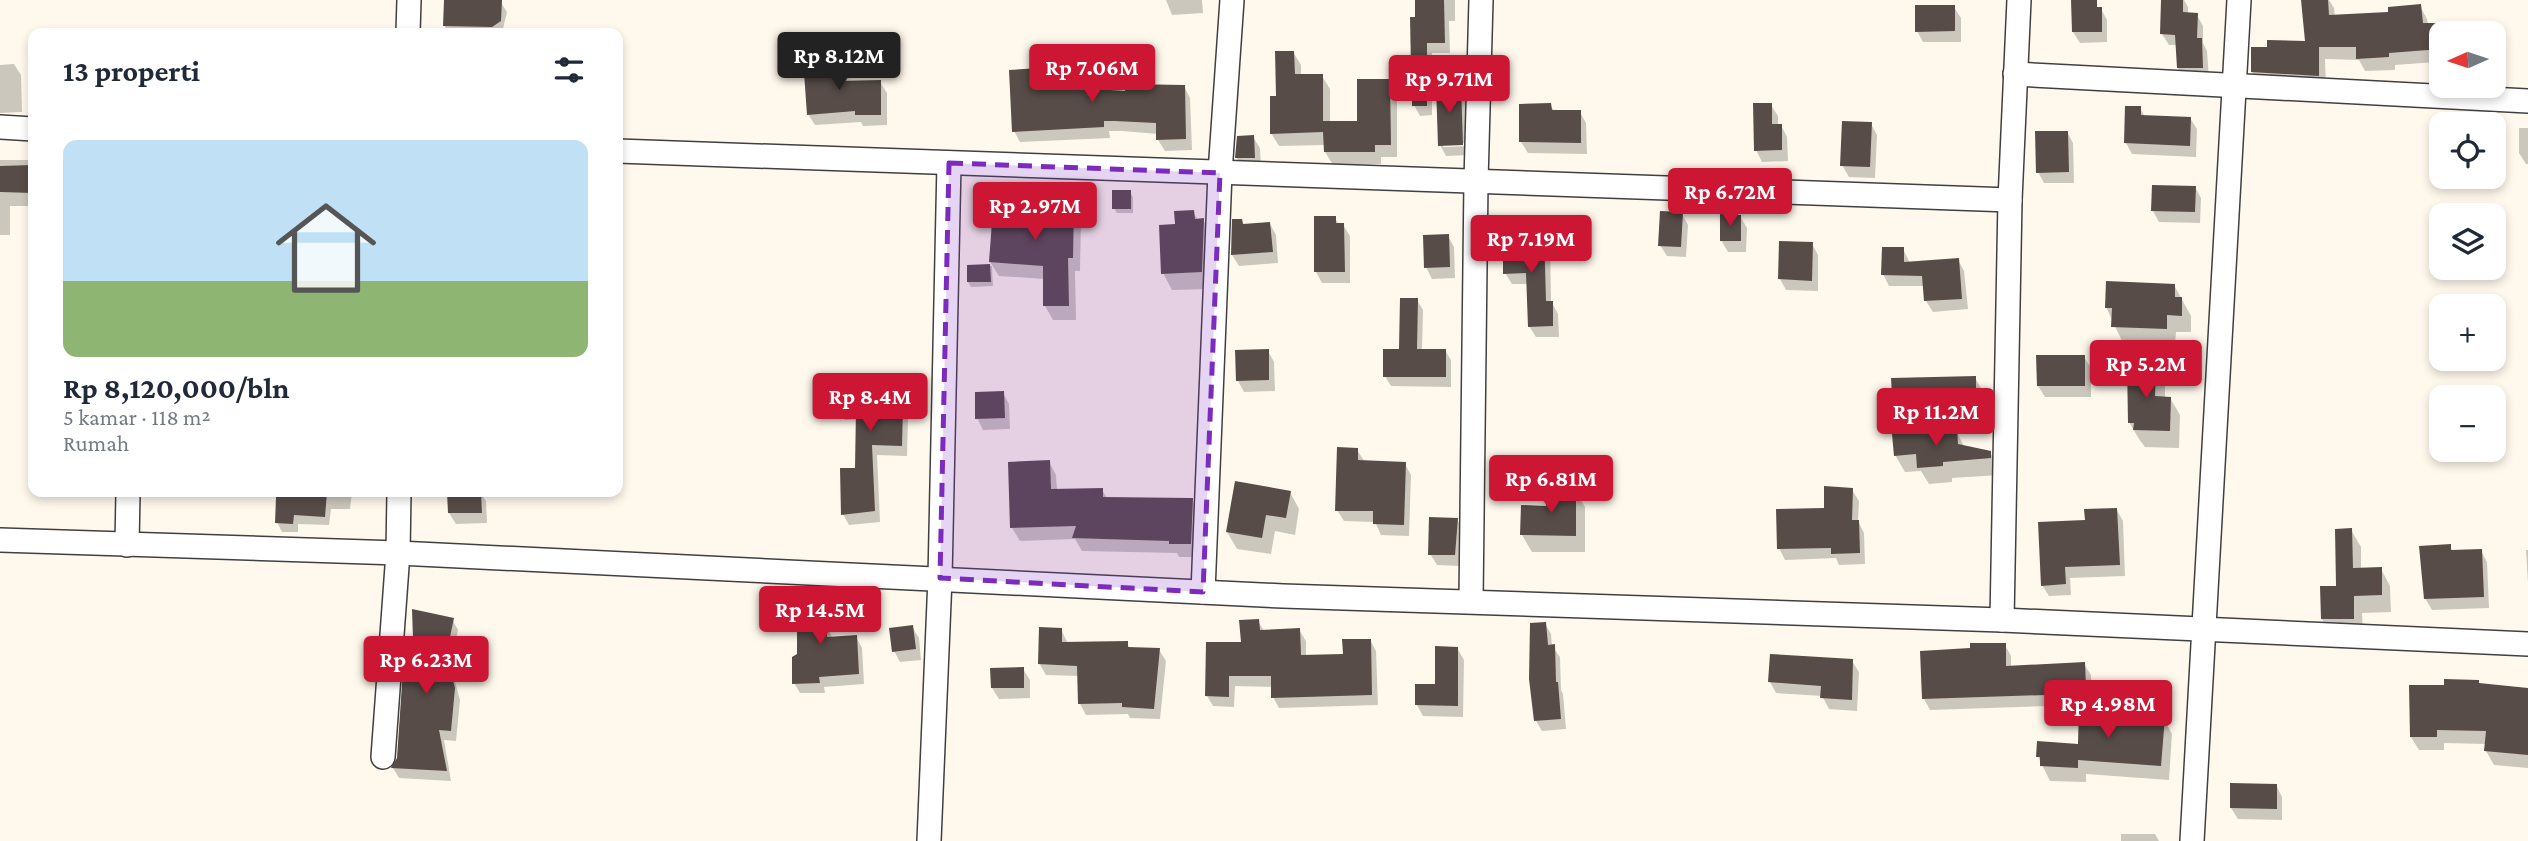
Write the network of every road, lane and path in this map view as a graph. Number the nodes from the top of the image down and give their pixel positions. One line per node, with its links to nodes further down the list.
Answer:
1 (409, 0): 6 (street)
2 (1232, 0): 14 (street)
3 (1482, 0): 15 (street)
4 (2019, 0): 7 (street)
5 (2239, 0): 8 (street)
6 (408, 28)
7 (2015, 74): 8 (street); 16 (street)
8 (2233, 87): 9 (street); 26 (street)
9 (2528, 101)
10 (0, 127): 11 (street)
11 (28, 129)
12 (623, 151): 13 (street)
13 (949, 163): 14 (street); 22 (street)
14 (1220, 173): 15 (street); 23 (street)
15 (1476, 181): 16 (street); 24 (street)
16 (2010, 200): 25 (street)
17 (128, 497): 20 (street)
18 (399, 497): 21 (street)
19 (0, 540): 20 (street)
20 (127, 545): 21 (street)
21 (398, 553): 22 (street); 28 (street)
22 (940, 578): 23 (street); 29 (street)
23 (1203, 592): 24 (street)
24 (1471, 600): 25 (street)
25 (2002, 620): 26 (street)
26 (2203, 628): 27 (street); 30 (street)
27 (2528, 645)
28 (383, 757)
29 (929, 841)
30 (2192, 841)

